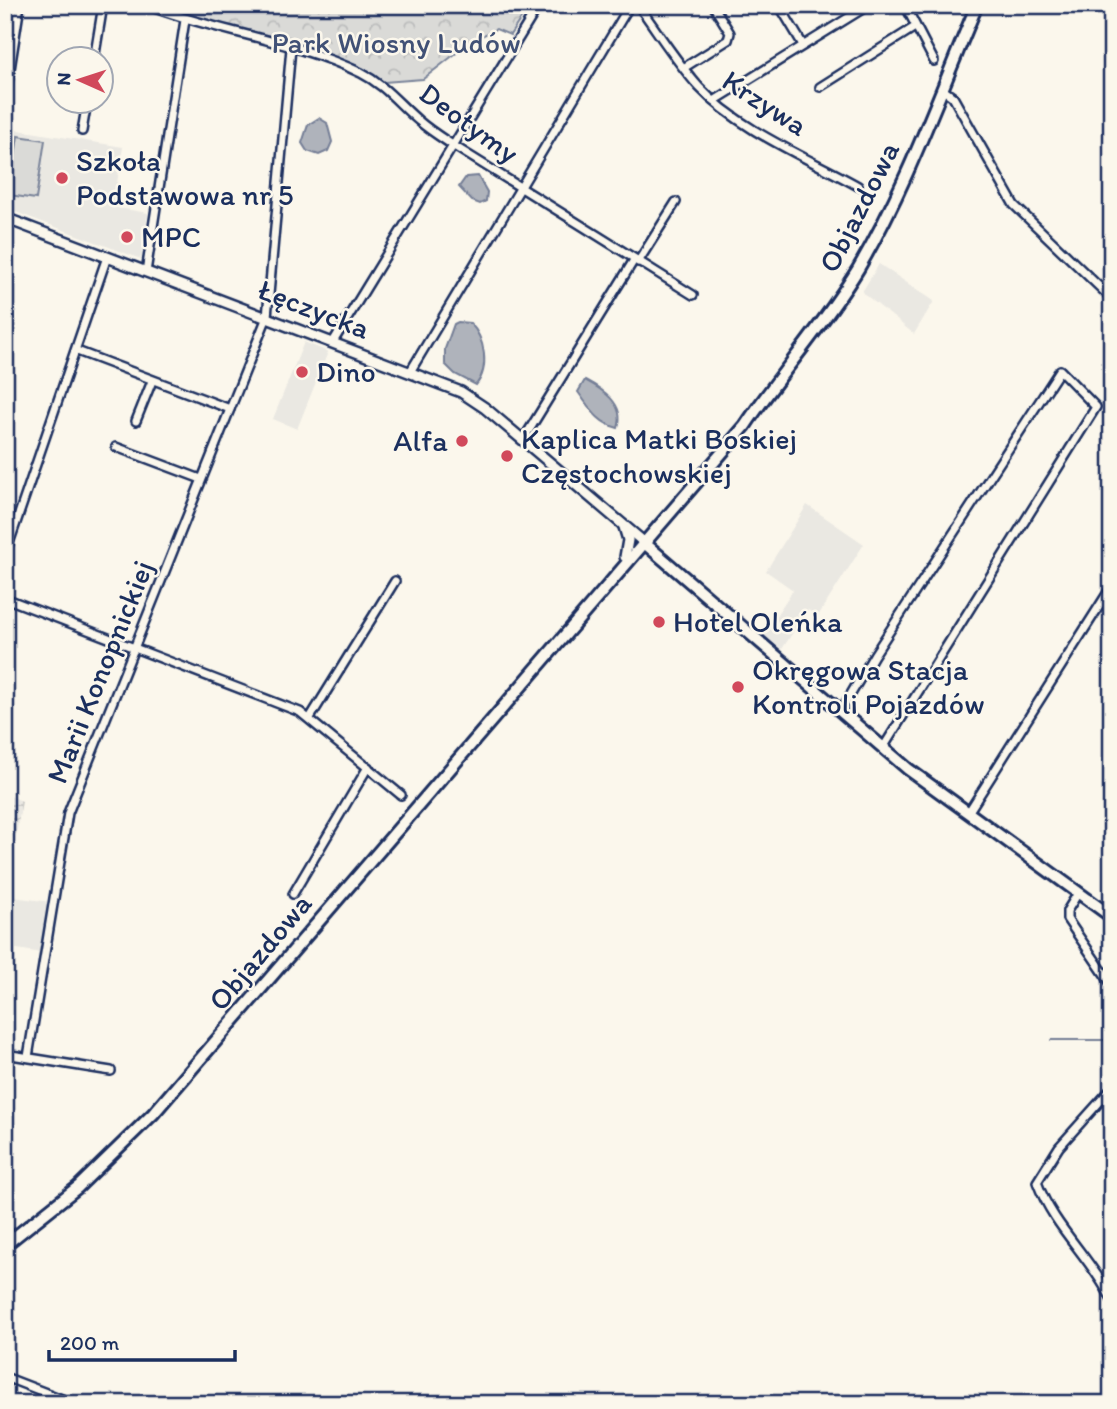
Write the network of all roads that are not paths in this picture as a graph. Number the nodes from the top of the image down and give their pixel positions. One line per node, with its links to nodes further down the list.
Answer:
1 (20, 5): 21 (street)
2 (103, 5): 15 (street)
3 (146, 5): 12 (street, Deotymy)
4 (539, 5): 25 (street)
5 (630, 5): 27 (street)
6 (638, 5): 18 (street, Krzywa)
7 (713, 5): 18 (street)
8 (779, 5): 14 (street)
9 (869, 5): 14 (street)
10 (905, 5): 13 (street)
11 (977, 5): 20 (main road, Objazdowa)
12 (185, 20): 16 (street, Deotymy); 32 (street)
13 (915, 27): 17 (street); 19 (street)
14 (803, 45): 22 (street)
15 (96, 46)
16 (291, 48): 25 (street, Deotymy); 35 (street, Marii Konopnickiej)
17 (934, 61)
18 (685, 67): 22 (street, Krzywa)
19 (820, 88)
20 (942, 89): 34 (street); 46 (main road, Objazdowa)
21 (5, 101)
22 (714, 101): 26 (street, Krzywa)
23 (85, 116): 24 (street)
24 (82, 131)
25 (454, 146): 27 (street, Deotymy); 36 (street)
26 (858, 186)
27 (520, 188): 31 (street, Deotymy); 38 (street)
28 (676, 202): 31 (street)
29 (5, 218): 30 (street, Łęczycka)
30 (107, 257): 32 (street, Łęczycka); 37 (street)
31 (636, 261): 33 (street, Deotymy); 42 (street)
32 (146, 272): 35 (street, Łęczycka)
33 (692, 295)
34 (1112, 299)
35 (267, 317): 36 (street, Łęczycka); 40 (street, Marii Konopnickiej)
36 (333, 342): 38 (street, Łęczycka)
37 (76, 351): 39 (street); 47 (street)
38 (410, 372): 42 (street, Łęczycka)
39 (152, 381): 40 (street); 41 (street)
40 (230, 409): 44 (street, Marii Konopnickiej)
41 (136, 421)
42 (523, 440): 45 (street, Łęczycka)
43 (116, 448): 44 (street)
44 (201, 479): 52 (street, Marii Konopnickiej)
45 (623, 525): 46 (street, Łęczycka); 48 (street)
46 (642, 541): 48 (main road, Objazdowa); 53 (main road, Objazdowa); 54 (main road)
47 (5, 555)
48 (625, 557): 53 (main road, Objazdowa)
49 (394, 581): 55 (street)
50 (1112, 586): 59 (street)
51 (5, 598): 52 (street)
52 (134, 647): 55 (street); 65 (street, Marii Konopnickiej)
53 (532, 671): 68 (main road, Objazdowa)
54 (841, 711): 56 (main road); 56 (street)
55 (310, 718): 57 (street)
56 (884, 748): 59 (main road)
57 (368, 767): 58 (street); 61 (street)
58 (401, 794)
59 (968, 813): 60 (main road)
60 (1078, 893): 62 (main road); 63 (street)
61 (293, 894)
62 (1112, 917)
63 (1112, 985)
64 (5, 1054): 65 (street)
65 (28, 1057): 66 (street)
66 (111, 1071)
67 (1112, 1088): 69 (street)
68 (5, 1245)
69 (1112, 1300)
70 (5, 1377): 71 (street)
71 (75, 1404)

